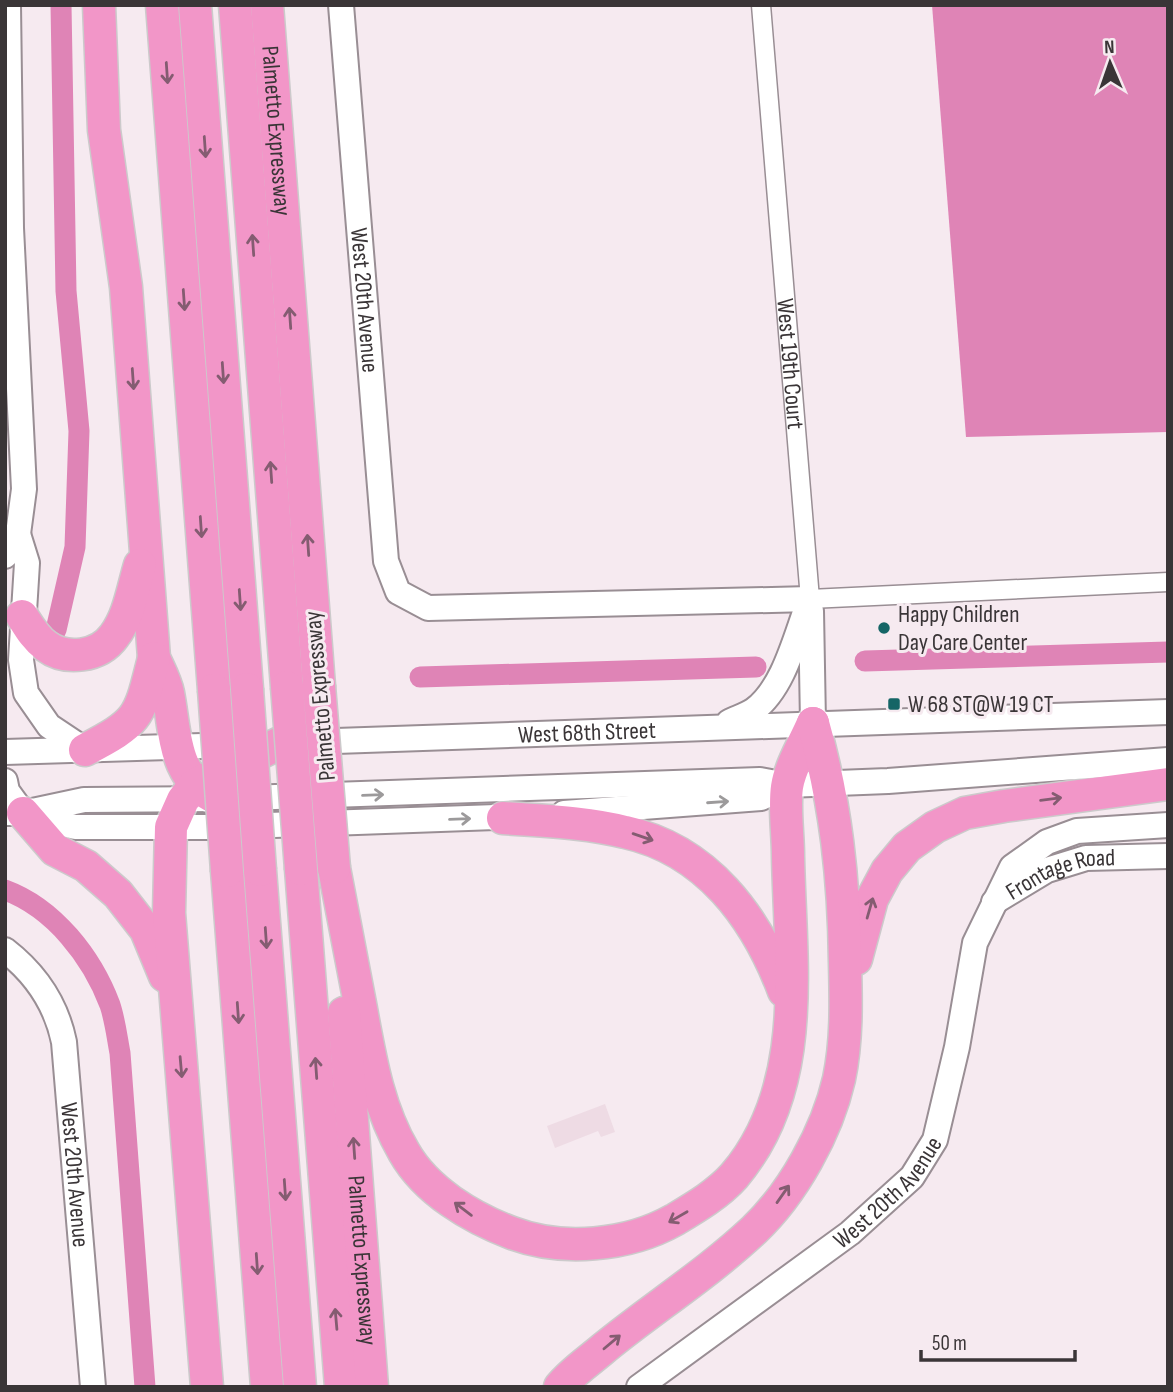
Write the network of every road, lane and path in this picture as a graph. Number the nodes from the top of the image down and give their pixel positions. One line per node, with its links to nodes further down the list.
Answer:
1 (8, 5): 9 (street)
2 (99, 5): 11 (highway, one-way to 11)
3 (162, 5): 42 (highway, one-way to 42, bridge)
4 (195, 5): 43 (highway, one-way to 43, bridge)
5 (235, 5): 44 (highway, one-way to 5, bridge)
6 (267, 5): 34 (highway, Palmetto Expressway, one-way to 6, bridge)
7 (341, 5): 14 (street, West 20th Avenue)
8 (761, 5): 14 (street, West 19th Court)
9 (11, 370): 10 (street)
10 (18, 534): 12 (street); 15 (street)
11 (146, 547): 15 (highway); 16 (highway)
12 (5, 556)
13 (1168, 582): 14 (street)
14 (810, 599): 18 (street, West 19th Court); 19 (street)
15 (22, 616): 22 (street)
16 (154, 658): 21 (highway); 22 (highway)
17 (1168, 712): 18 (street, West 68th Street)
18 (813, 723): 19 (street, West 68th Street); 26 (highway); 28 (highway)
19 (720, 726): 20 (street, West 68th Street)
20 (280, 743): 21 (street, West 68th Street); 29 (highway)
21 (176, 747): 22 (street, West 68th Street); 29 (highway)
22 (85, 750): 23 (street, West 68th Street)
23 (5, 752)
24 (1168, 760): 26 (street)
25 (5, 781): 30 (street)
26 (830, 783): 28 (street); 37 (highway)
27 (1168, 784): 37 (highway, one-way to 27)
28 (787, 785): 29 (street, one-way to 28); 31 (street, one-way to 28); 39 (highway)
29 (192, 803): 30 (street); 31 (street, one-way to 31); 38 (highway)
30 (14, 813): 38 (highway)
31 (503, 818): 39 (highway, one-way to 39)
32 (1168, 825): 35 (street, Frontage Road)
33 (1168, 856): 35 (street, Frontage Road)
34 (334, 868): 39 (highway, one-way to 34); 45 (highway, Palmetto Expressway, one-way to 34)
35 (993, 902): 47 (street, West 20th Avenue)
36 (5, 950): 40 (street, West 20th Avenue)
37 (846, 998): 46 (highway, one-way to 37)
38 (175, 999): 41 (highway, one-way to 41)
39 (791, 1007)
40 (93, 1387)
41 (207, 1387)
42 (267, 1387)
43 (300, 1387)
44 (341, 1387)
45 (372, 1387)
46 (561, 1387)
47 (639, 1387)

